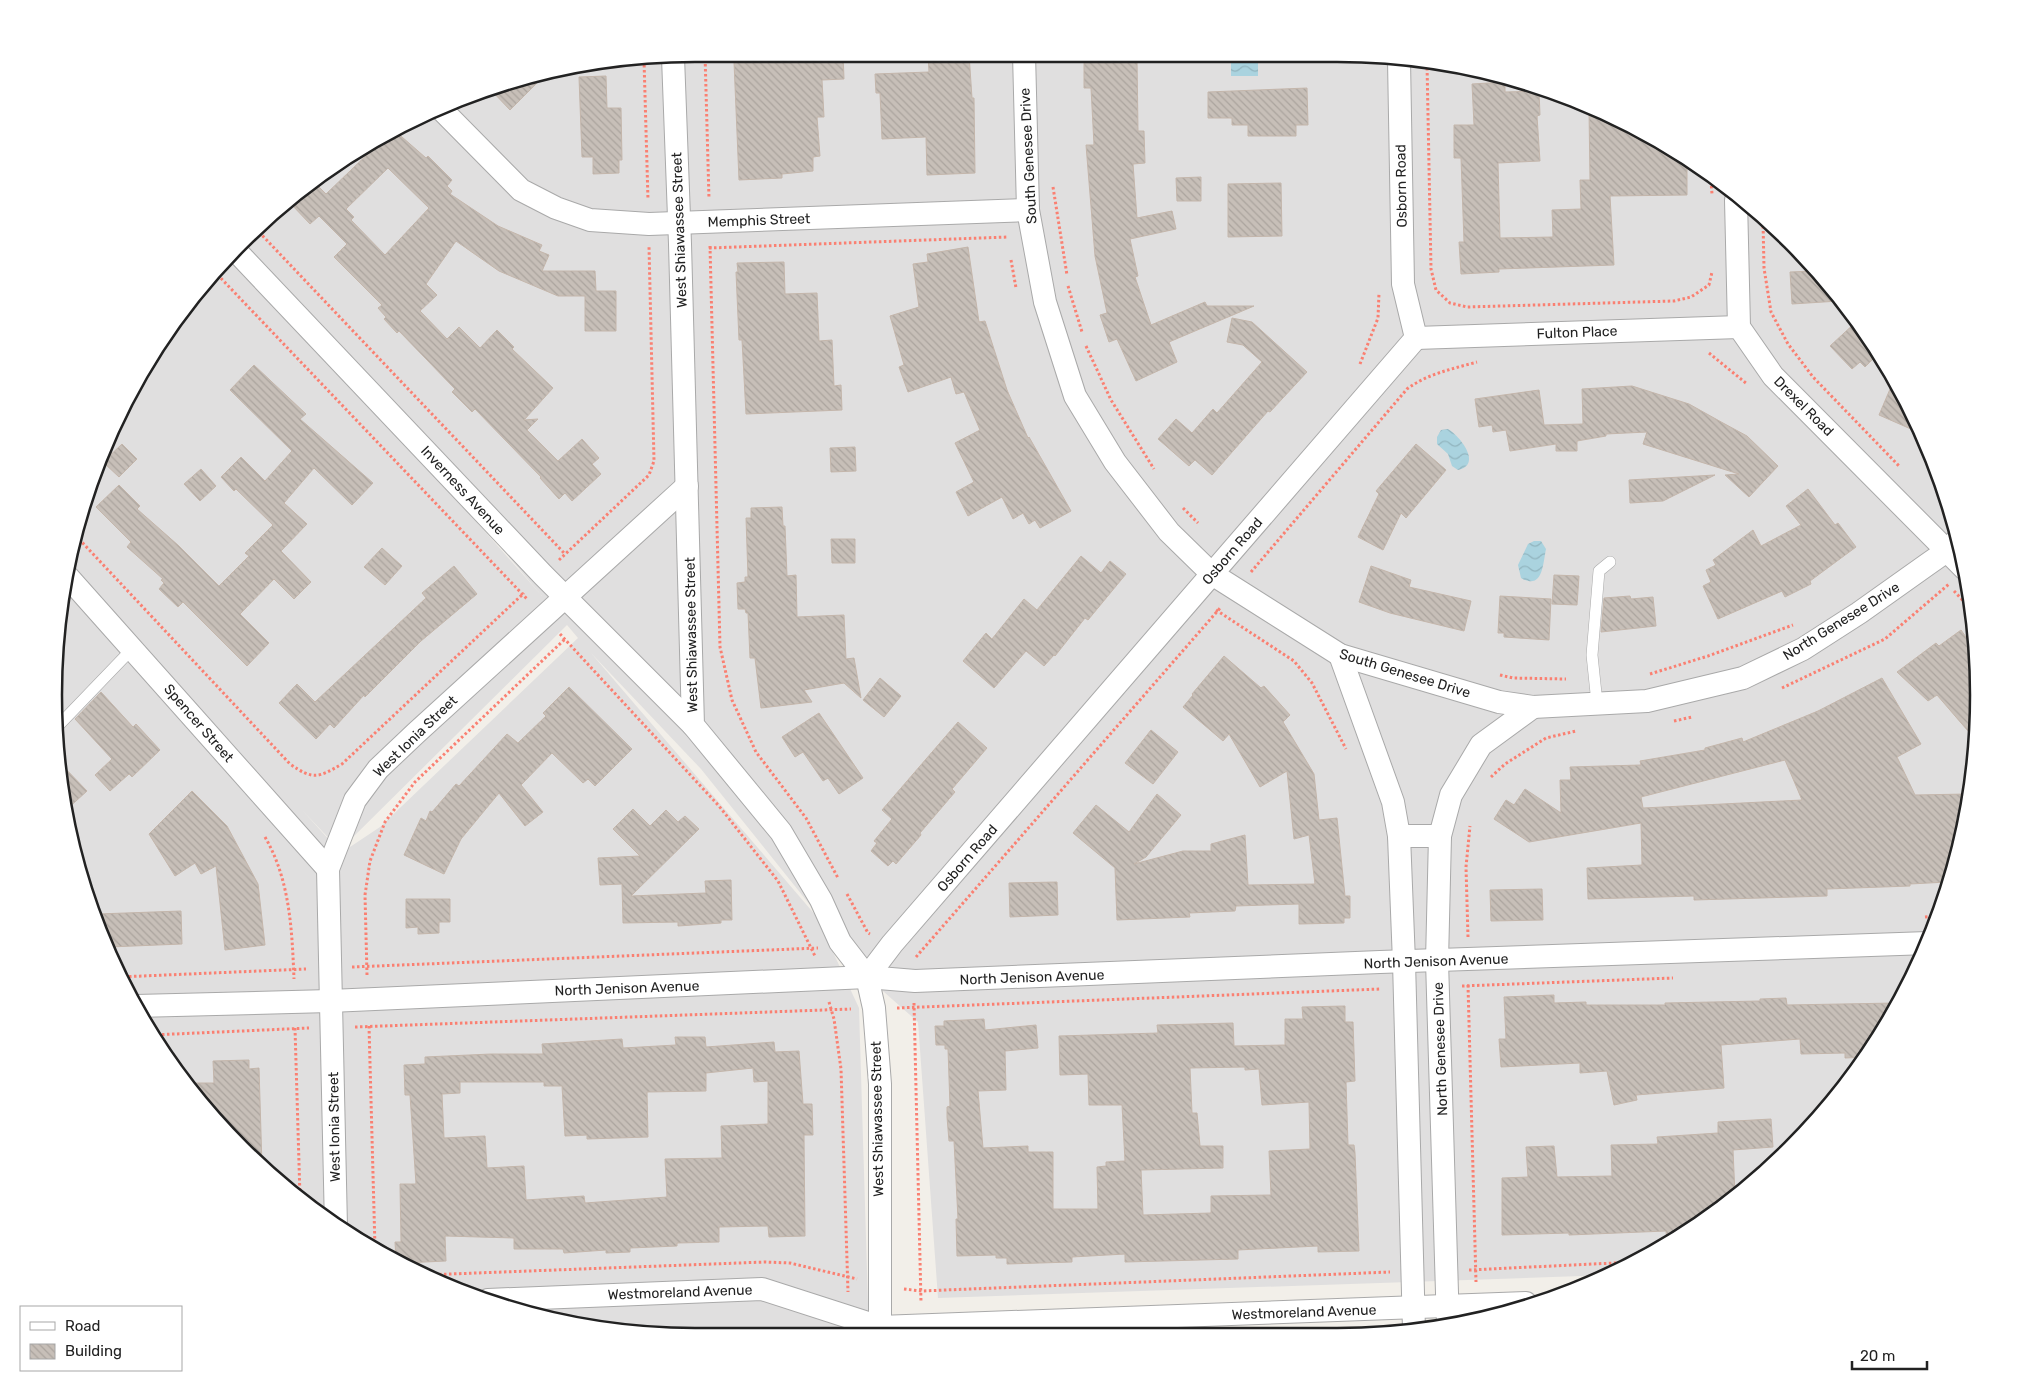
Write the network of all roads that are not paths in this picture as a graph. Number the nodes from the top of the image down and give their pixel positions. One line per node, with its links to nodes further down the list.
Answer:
1 (1024, 62): 6 (street, South Genesee Drive)
2 (673, 63): 7 (street, West Shiawassee Street)
3 (1399, 66): 10 (street, Osborn Road)
4 (446, 114): 7 (street, Memphis Street)
5 (1736, 205): 9 (street)
6 (1017, 210): 7 (street, Memphis Street); 15 (street, South Genesee Drive)
7 (679, 214): 11 (street, West Shiawassee Street)
8 (241, 256): 17 (street, Inverness Avenue)
9 (1739, 327): 10 (street, Fulton Place); 12 (street, Drexel Road)
10 (1416, 338): 15 (street, Osborn Road)
11 (687, 486): 17 (street, West Ionia Street); 23 (street, West Shiawassee Street)
12 (1951, 544)
13 (1951, 546): 20 (street, North Genesee Drive)
14 (1610, 562): 20 (lane)
15 (1212, 574): 19 (street, South Genesee Drive); 30 (street, Osborn Road)
16 (73, 583): 18 (street, Spencer Street)
17 (566, 597): 23 (street, Inverness Avenue); 26 (street, West Ionia Street)
18 (133, 648): 22 (lane); 26 (street, Spencer Street)
19 (1340, 655): 21 (street, South Genesee Drive); 24 (street)
20 (1597, 704): 21 (street, North Genesee Drive)
21 (1533, 707): 25 (street, North Genesee Drive)
22 (63, 721)
23 (693, 725): 30 (street, West Shiawassee Street)
24 (1399, 836): 25 (street); 29 (street)
25 (1440, 836): 28 (street, North Genesee Drive)
26 (328, 869): 31 (street, West Ionia Street)
27 (1918, 944): 28 (street, North Jenison Avenue)
28 (1437, 961): 29 (street, North Jenison Avenue); 36 (street, North Genesee Drive)
29 (1404, 962): 30 (street, North Jenison Avenue); 37 (street)
30 (867, 977): 31 (street, North Jenison Avenue); 39 (street, West Shiawassee Street)
31 (330, 1001): 32 (street, North Jenison Avenue); 33 (street, West Ionia Street)
32 (144, 1006)
33 (336, 1216)
34 (506, 1299): 38 (street, Westmoreland Avenue)
35 (1510, 1304): 36 (street, Westmoreland Avenue)
36 (1448, 1317): 37 (street, Westmoreland Avenue)
37 (1414, 1319): 40 (street, Westmoreland Avenue)
38 (872, 1328)
39 (880, 1328)
40 (903, 1328)

